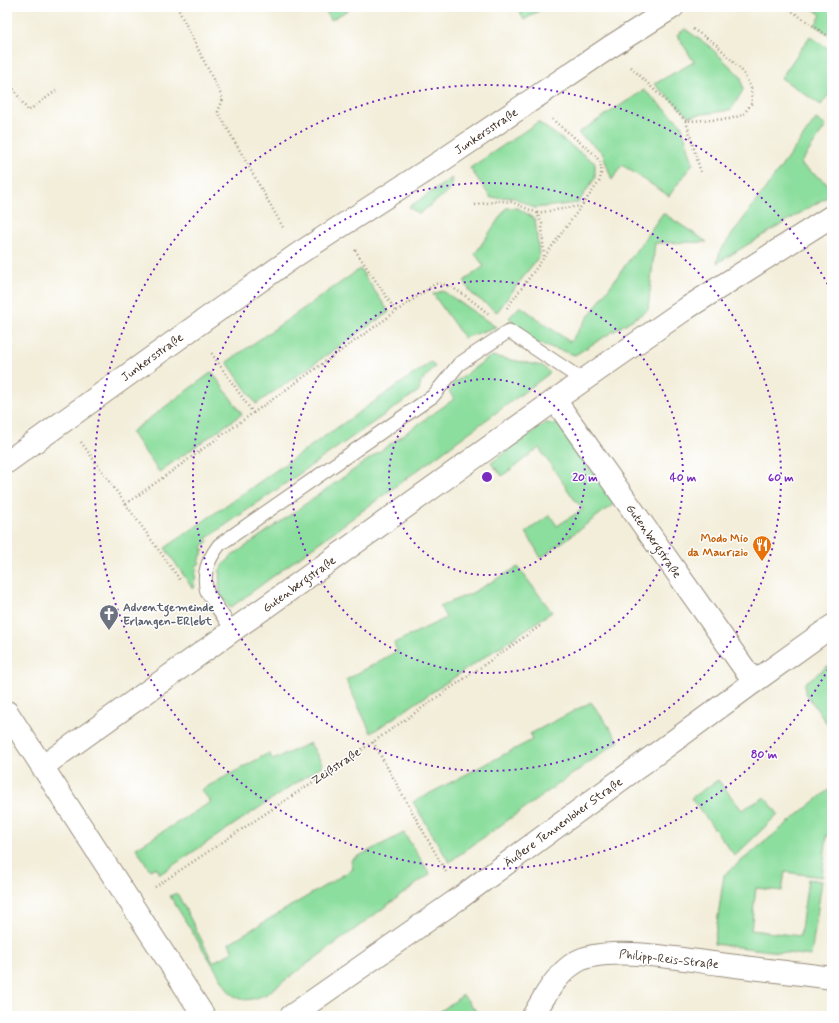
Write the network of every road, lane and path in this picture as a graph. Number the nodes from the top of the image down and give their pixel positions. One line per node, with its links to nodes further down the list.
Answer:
1 (177, 7): 16 (path)
2 (786, 7): 4 (path)
3 (669, 10): 5 (street, Junkersstraße); 9 (path)
4 (832, 39)
5 (610, 47): 8 (street, Junkersstraße); 9 (path)
6 (7, 79): 7 (path)
7 (56, 91)
8 (530, 101): 12 (path); 15 (street, Junkersstraße)
9 (686, 121): 10 (path)
10 (701, 173)
11 (475, 205): 13 (path)
12 (581, 206): 13 (path); 17 (path)
13 (537, 213): 17 (path)
14 (832, 216): 22 (street, Gutenbergstraße)
15 (340, 227): 16 (street, Junkersstraße); 19 (path)
16 (298, 254): 21 (street, Junkersstraße)
17 (544, 258): 18 (path)
18 (507, 308)
19 (396, 311): 20 (path); 24 (path)
20 (492, 316)
21 (193, 328): 24 (path); 25 (street, Junkersstraße)
22 (584, 381): 23 (street, Gutenbergstraße); 31 (lane)
23 (555, 400): 31 (street, Gutenbergstraße); 32 (street, Gutenbergstraße)
24 (253, 413): 27 (path)
25 (66, 421): 26 (street, Junkersstraße); 27 (path)
26 (7, 462)
27 (126, 504): 28 (path)
28 (185, 587)
29 (540, 626): 34 (path, Zeißstraße)
30 (832, 626): 32 (street, Äußere Tennenloher Straße)
31 (233, 631): 35 (street, Gutenbergstraße)
32 (754, 682): 36 (street, Äußere Tennenloher Straße)
33 (7, 712): 35 (street)
34 (373, 742): 36 (path); 37 (path, Zeißstraße)
35 (42, 768): 37 (street)
36 (461, 897): 40 (street, Äußere Tennenloher Straße)
37 (130, 903): 39 (street)
38 (832, 978): 41 (street, Philipp-Reis-Straße)
39 (204, 1016)
40 (291, 1016)
41 (533, 1016)

